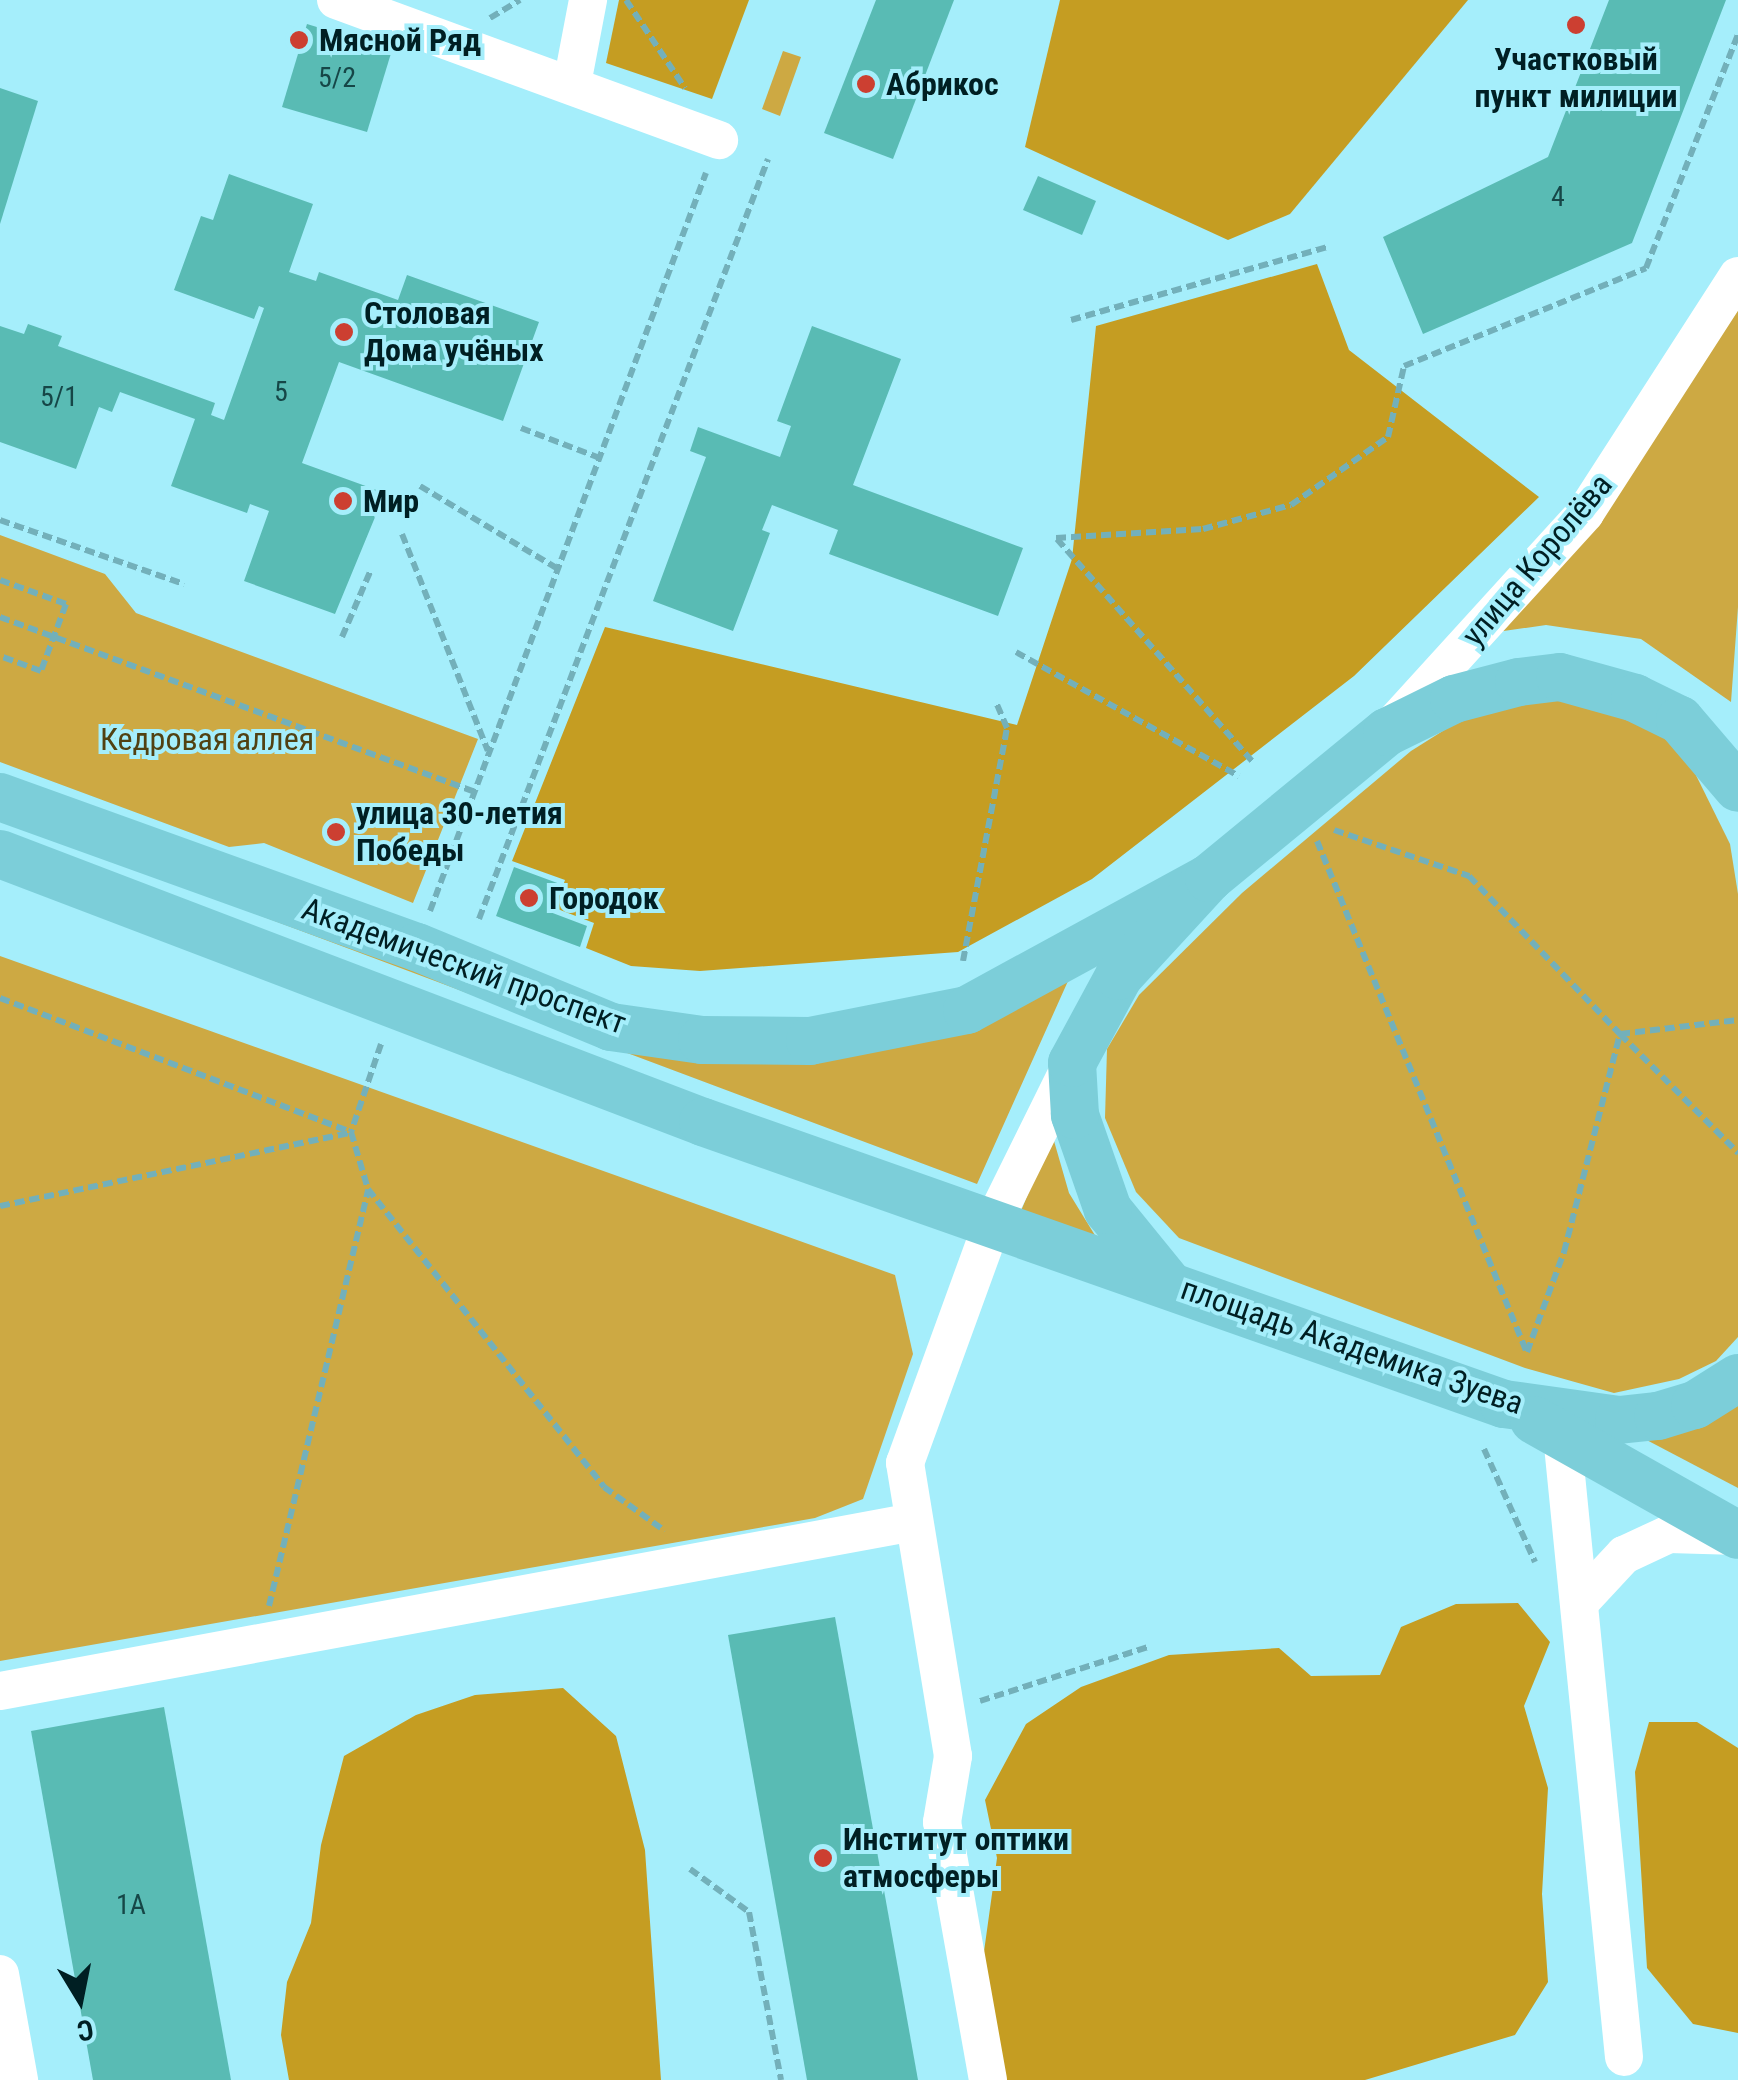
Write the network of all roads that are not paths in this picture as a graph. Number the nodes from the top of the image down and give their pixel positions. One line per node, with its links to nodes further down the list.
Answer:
1 (336, 0): 3 (street)
2 (588, 0): 3 (street)
3 (572, 84): 4 (street)
4 (719, 140)
5 (1738, 276): 6 (street, улица Королёва)
6 (1386, 732): 7 (main road); 10 (main road)
7 (1738, 788)
8 (0, 797): 10 (main road, Академический проспект)
9 (0, 854): 12 (main road, Академический проспект)
10 (1209, 878): 11 (main road)
11 (1072, 1063): 12 (street); 13 (main road, площадь Академика Зуева)
12 (991, 1227): 13 (main road, Академический проспект); 17 (street)
13 (1168, 1285): 15 (main road, площадь Академика Зуева)
14 (1738, 1378): 15 (main road, площадь Академика Зуева)
15 (1504, 1404): 16 (main road)
16 (1562, 1434): 18 (main road); 19 (street)
17 (914, 1522): 20 (street); 24 (street)
18 (1738, 1536): 19 (street)
19 (1582, 1600): 22 (street)
20 (0, 1691)
21 (0, 1974): 23 (street)
22 (1624, 2057)
23 (19, 2080)
24 (988, 2080)

